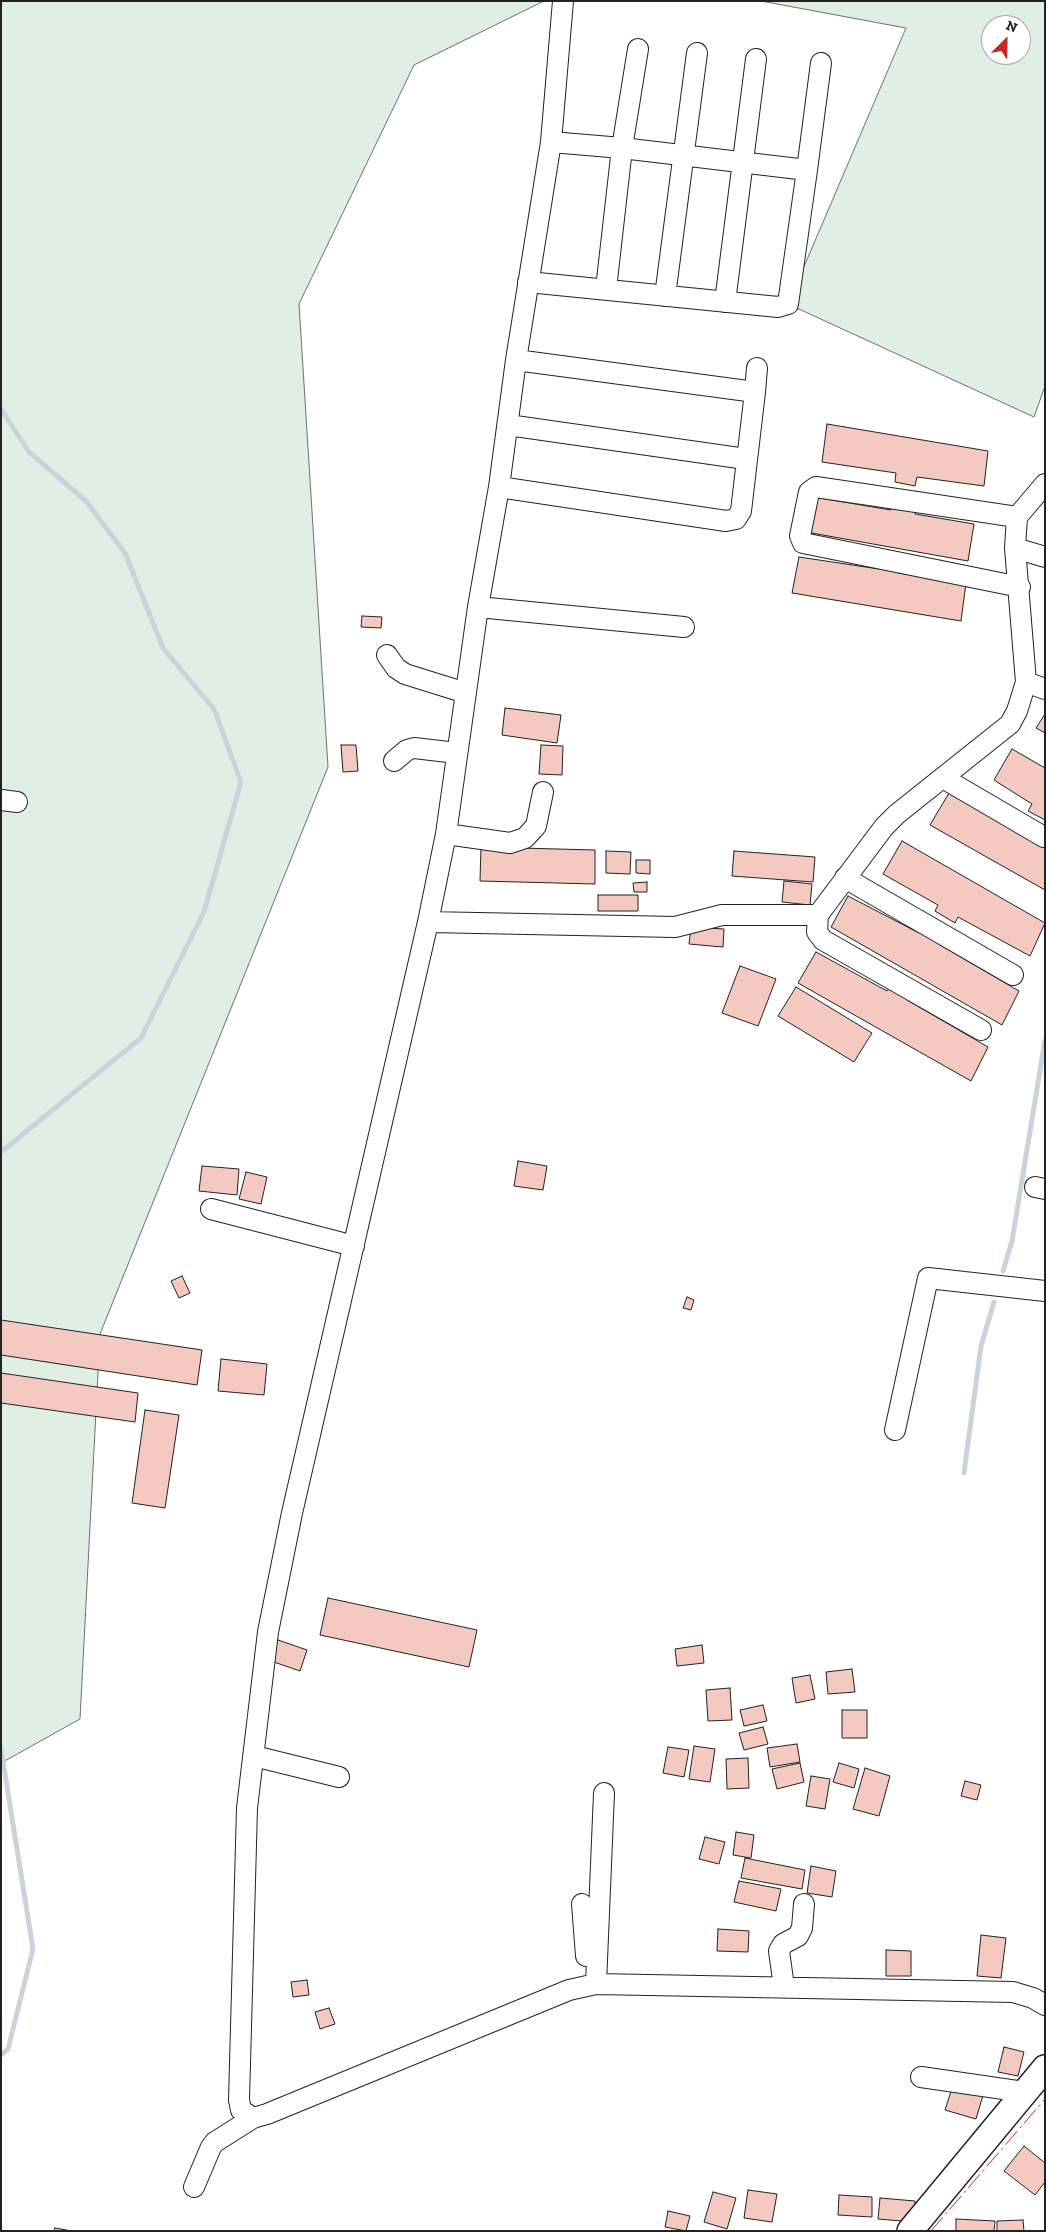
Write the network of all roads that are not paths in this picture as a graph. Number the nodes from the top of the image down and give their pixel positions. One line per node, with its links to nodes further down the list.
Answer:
1 (563, 1): 6 (street)
2 (638, 49): 7 (street)
3 (697, 53): 8 (street)
4 (756, 60): 9 (street)
5 (821, 63): 10 (street)
6 (551, 142): 7 (street); 11 (street)
7 (622, 148): 8 (street); 12 (street)
8 (683, 155): 9 (street); 13 (street)
9 (743, 162): 10 (street); 14 (street)
10 (807, 170): 14 (street)
11 (528, 282): 12 (street); 15 (street)
12 (606, 289): 13 (street)
13 (664, 296): 14 (street)
14 (725, 302)
15 (516, 360): 17 (street); 18 (street)
16 (757, 368): 17 (street)
17 (755, 392): 19 (street)
18 (508, 424): 19 (street); 21 (street)
19 (746, 459): 21 (street)
20 (1045, 484): 22 (street)
21 (499, 488): 26 (street)
22 (1017, 517): 23 (street); 25 (street)
23 (1015, 548): 24 (street); 25 (street)
24 (1045, 557)
25 (1020, 587): 29 (street)
26 (478, 607): 27 (street); 31 (street)
27 (684, 627)
28 (387, 655): 31 (street)
29 (1026, 682): 30 (street); 34 (street)
30 (1045, 689)
31 (466, 693): 32 (street)
32 (457, 753): 33 (street); 36 (street)
33 (394, 761)
34 (944, 778): 37 (street); 38 (street)
35 (543, 792): 36 (street)
36 (446, 834): 40 (street)
37 (1044, 837)
38 (845, 878): 39 (street); 41 (street)
39 (818, 915): 40 (street); 42 (street)
40 (428, 922): 44 (street)
41 (1013, 975)
42 (981, 1030)
43 (210, 1209): 44 (street)
44 (354, 1246): 47 (street)
45 (1045, 1291): 46 (street)
46 (895, 1430)
47 (254, 1756): 48 (street); 58 (street)
48 (339, 1777)
49 (604, 1794): 52 (street)
50 (582, 1904): 52 (street)
51 (804, 1904): 53 (street)
52 (592, 1985): 53 (street); 58 (street)
53 (784, 1987): 54 (street)
54 (1045, 2005)
55 (1045, 2068): 57 (main road)
56 (921, 2077): 57 (street)
57 (1024, 2092): 60 (main road)
58 (253, 2118): 59 (street)
59 (194, 2187)
60 (910, 2231)

